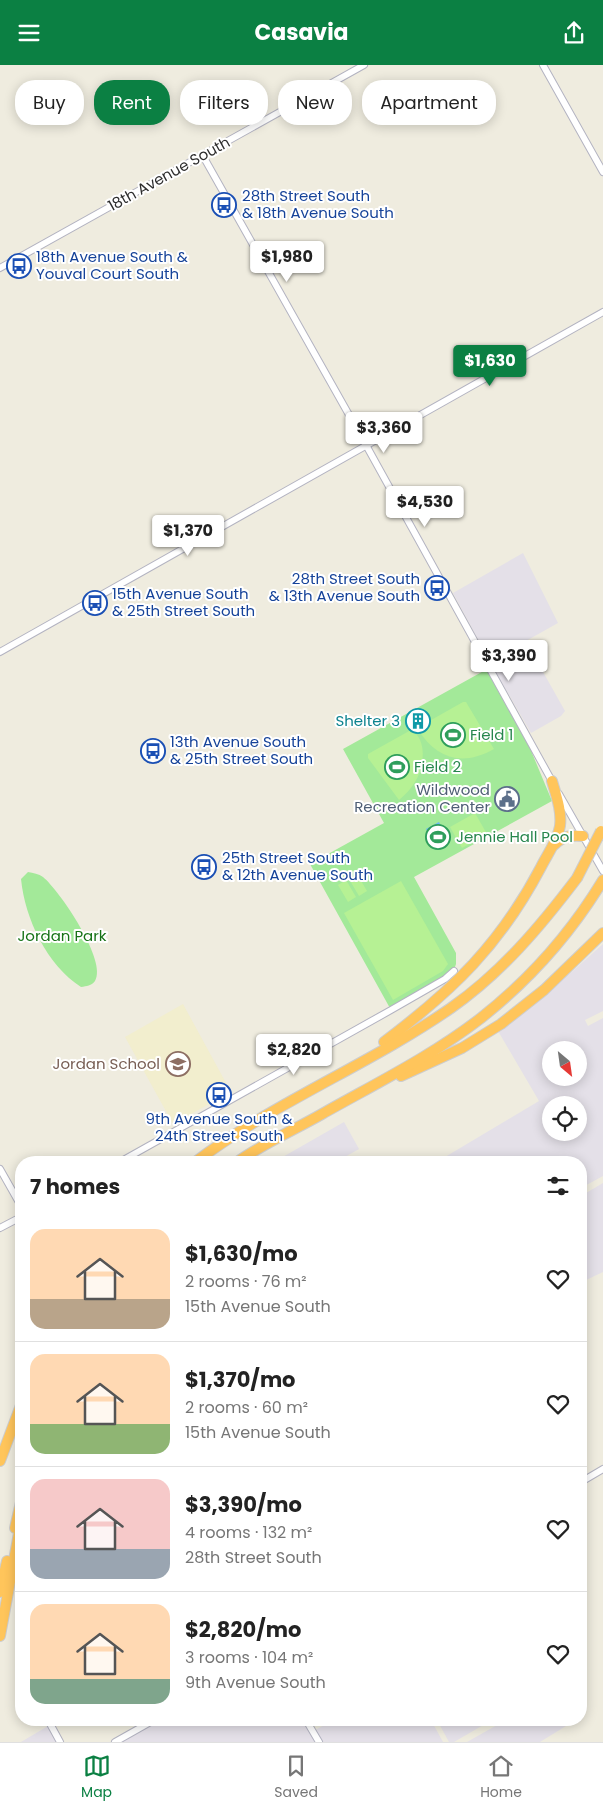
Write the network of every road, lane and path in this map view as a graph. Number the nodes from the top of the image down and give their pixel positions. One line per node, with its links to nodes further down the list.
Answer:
1 (364, 65): 3 (street, 18th Avenue South)
2 (543, 65): 4 (street)
3 (203, 155): 5 (street, 18th Avenue South); 7 (street)
4 (603, 171)
5 (0, 268)
6 (603, 312): 7 (street)
7 (366, 445): 8 (street); 9 (street)
8 (0, 651)
9 (552, 781): 11 (street); 12 (highway)
10 (602, 829): 18 (highway, bridge)
11 (582, 836): 12 (highway); 13 (street)
12 (550, 849): 18 (highway)
13 (603, 871)
14 (603, 880): 19 (highway)
15 (603, 933): 16 (highway)
16 (599, 939): 19 (highway)
17 (454, 971): 20 (street)
18 (350, 1068): 21 (highway)
19 (346, 1101): 22 (highway)
20 (130, 1156)
21 (204, 1156)
22 (248, 1156)
23 (0, 1169): 24 (street)
24 (15, 1195)
25 (15, 1220): 26 (street)
26 (0, 1227)
27 (15, 1424): 28 (highway)
28 (0, 1459)
29 (603, 1469): 30 (street)
30 (587, 1478)
31 (15, 1528): 33 (highway)
32 (15, 1555): 34 (highway)
33 (0, 1592)
34 (0, 1636)
35 (51, 1726): 38 (street)
36 (143, 1726): 39 (street)
37 (310, 1726): 40 (street)
38 (60, 1742)
39 (115, 1742)
40 (319, 1742)

